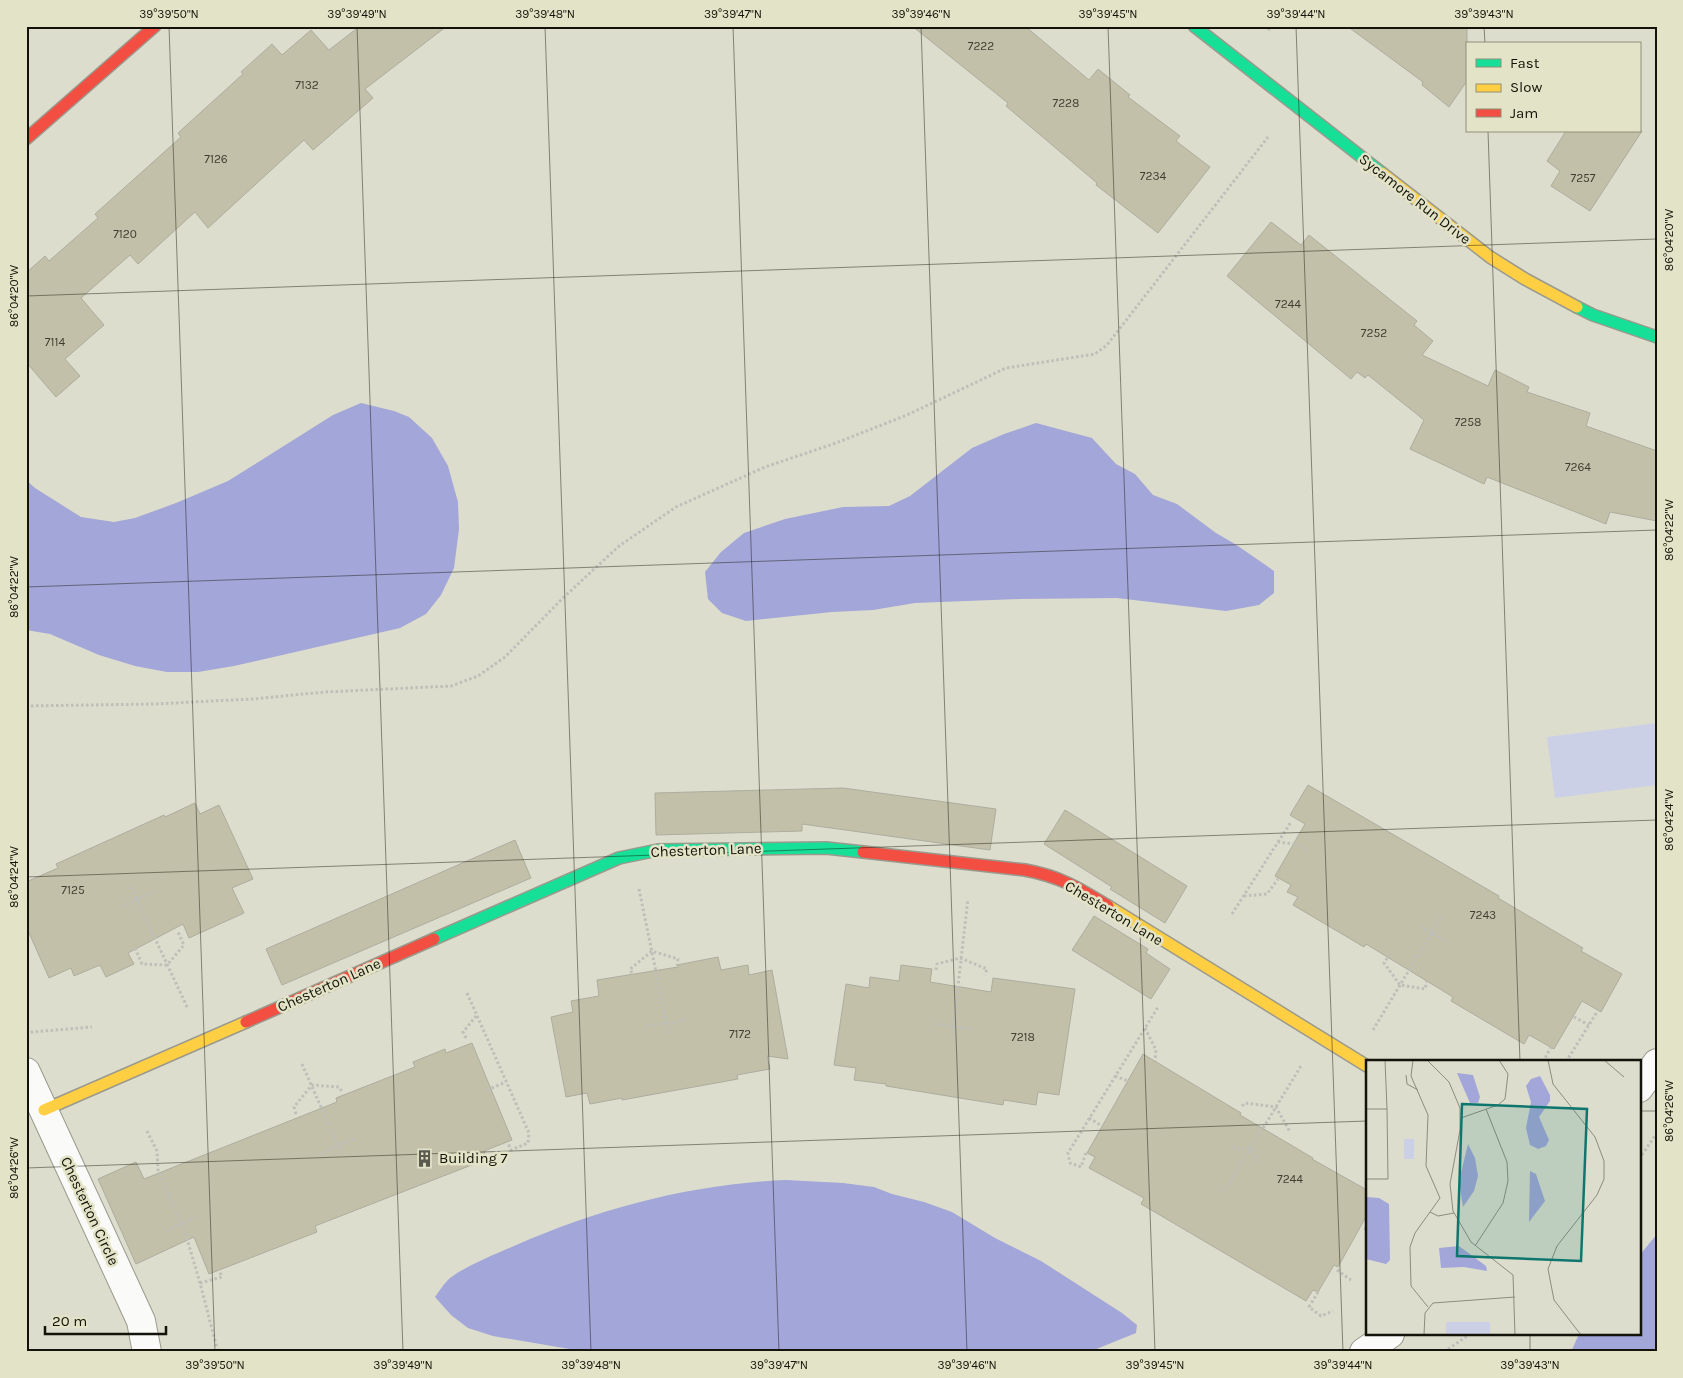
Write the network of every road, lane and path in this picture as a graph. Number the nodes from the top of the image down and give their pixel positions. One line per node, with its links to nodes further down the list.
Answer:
1 (155, 26): 6 (street)
2 (1194, 26): 7 (street, Sycamore Run Drive)
3 (1271, 26): 4 (path)
4 (1268, 30)
5 (1268, 138): 8 (path)
6 (26, 139)
7 (1657, 337)
8 (26, 706)
9 (1291, 822): 10 (path)
10 (1278, 842): 11 (path); 17 (path)
11 (1307, 850)
12 (632, 854): 13 (street, Chesterton Lane); 27 (path); 56 (street, Chesterton Lane)
13 (972, 864): 29 (path); 55 (street, Chesterton Lane)
14 (1278, 879): 17 (path)
15 (131, 888): 18 (path)
16 (155, 891): 18 (path)
17 (1244, 896): 20 (path)
18 (137, 900): 19 (path); 30 (path)
19 (122, 907)
20 (1232, 914)
21 (1441, 917): 24 (path)
22 (1420, 926): 24 (path)
23 (178, 932): 30 (path)
24 (1432, 933): 25 (path); 36 (path)
25 (1448, 942)
26 (135, 948): 30 (path)
27 (652, 951): 31 (path); 33 (path); 43 (path)
28 (1390, 954): 36 (path)
29 (960, 958): 32 (path); 34 (path); 47 (path)
30 (167, 965): 56 (path)
31 (677, 965)
32 (936, 970)
33 (632, 974)
34 (985, 975)
35 (1427, 981): 36 (path)
36 (1400, 985): 58 (path)
37 (467, 993): 40 (path)
38 (1158, 1007): 49 (path)
39 (1597, 1012): 45 (path)
40 (477, 1016): 53 (path); 68 (path)
41 (1574, 1017): 45 (path)
42 (687, 1020): 43 (path)
43 (667, 1023): 46 (path); 52 (path)
44 (935, 1024): 47 (path)
45 (1589, 1025): 60 (path)
46 (647, 1026)
47 (953, 1026): 50 (path); 54 (path)
48 (92, 1027): 51 (path)
49 (1145, 1028): 61 (path); 66 (path)
50 (972, 1029)
51 (26, 1034)
52 (669, 1035)
53 (466, 1038)
54 (952, 1038)
55 (1318, 1038): 58 (street, Chesterton Lane); 74 (path)
56 (202, 1040): 75 (street, Chesterton Lane)
57 (1550, 1047): 59 (path)
58 (1356, 1060): 64 (street, Chesterton Lane)
59 (1544, 1060)
60 (1567, 1060)
61 (1155, 1061)
62 (1657, 1063): 70 (street)
63 (302, 1064): 69 (path)
64 (1366, 1065)
65 (26, 1072): 75 (street, Chesterton Circle)
66 (1115, 1076): 67 (path); 77 (path)
67 (1128, 1080)
68 (506, 1082): 71 (path); 83 (path)
69 (312, 1085): 72 (path); 76 (path); 84 (path)
70 (1640, 1087)
71 (487, 1090)
72 (342, 1092)
73 (1242, 1106): 74 (path)
74 (1276, 1107): 80 (path); 86 (path)
75 (44, 1110): 104 (street, Chesterton Circle)
76 (296, 1114)
77 (1089, 1118): 78 (path); 87 (path)
78 (1102, 1126)
79 (147, 1131): 94 (path)
80 (1290, 1132)
81 (1657, 1133): 90 (path)
82 (355, 1138): 84 (path)
83 (508, 1143)
84 (338, 1146): 88 (path); 89 (path)
85 (1233, 1146): 86 (path)
86 (1250, 1148): 91 (path); 92 (path)
87 (1086, 1152)
88 (320, 1154)
89 (342, 1154)
90 (1640, 1158)
91 (1260, 1163)
92 (1224, 1192)
93 (197, 1217): 94 (path)
94 (181, 1223): 95 (path); 99 (path)
95 (166, 1230)
96 (219, 1270): 99 (path)
97 (1337, 1270): 98 (path)
98 (1351, 1280)
99 (200, 1283): 105 (path)
100 (1318, 1292): 101 (path)
101 (1333, 1311)
102 (1387, 1336): 106 (street)
103 (1467, 1336): 107 (path)
104 (147, 1352)
105 (218, 1352)
106 (1364, 1352)
107 (1444, 1352)

